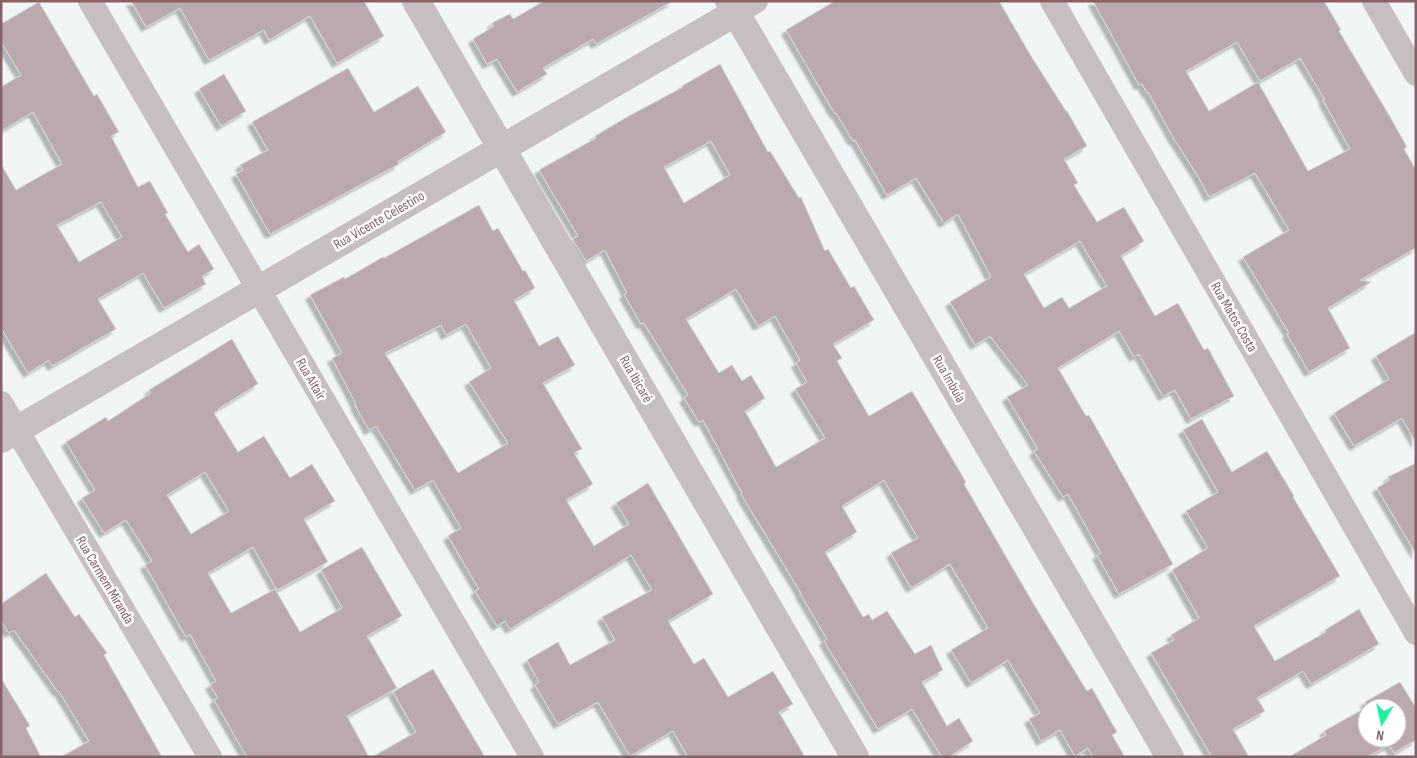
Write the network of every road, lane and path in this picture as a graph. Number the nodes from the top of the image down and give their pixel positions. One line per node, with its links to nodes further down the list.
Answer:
1 (90, 1): 8 (street, Rua Altair)
2 (416, 1): 7 (street, Rua Ibicaré)
3 (1052, 1): 11 (street, Rua Matos Costa)
4 (1374, 1): 6 (street)
5 (740, 5): 7 (street, Rua Vicente Celestino); 15 (street, Rua Imbuia)
6 (1416, 74)
7 (502, 149): 8 (street, Rua Vicente Celestino); 14 (street, Rua Ibicaré)
8 (258, 290): 10 (street, Rua Vicente Celestino); 13 (street, Rua Altair)
9 (1, 403): 10 (street, Rua Carmem Miranda)
10 (9, 435): 12 (street, Rua Carmem Miranda)
11 (1416, 633)
12 (210, 757)
13 (532, 757)
14 (855, 757)
15 (1170, 757)

